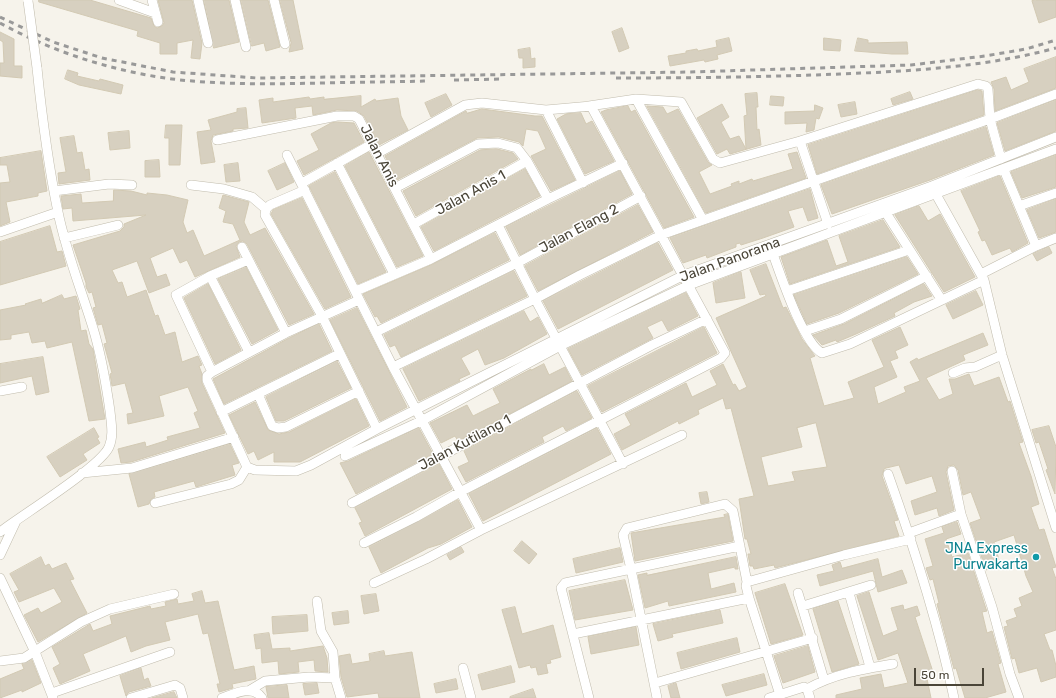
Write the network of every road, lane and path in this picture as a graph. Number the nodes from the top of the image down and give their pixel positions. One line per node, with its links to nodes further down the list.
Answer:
1 (119, 0): 2 (street)
2 (152, 0)
3 (198, 0): 7 (street)
4 (235, 0): 9 (street)
5 (274, 0): 8 (street)
6 (28, 1): 34 (street, bridge)
7 (208, 43)
8 (285, 44)
9 (246, 47)
10 (1056, 94): 14 (street)
11 (636, 98): 12 (street); 17 (street); 42 (street)
12 (589, 106): 13 (street); 25 (street)
13 (546, 110): 20 (street); 28 (street)
14 (990, 119): 17 (street); 22 (street); 27 (street)
15 (1056, 137): 22 (street, Jalan Panorama)
16 (217, 140): 18 (street, Jalan Anis)
17 (800, 141): 27 (street)
18 (372, 144): 20 (street, Jalan Anis); 24 (street)
19 (1056, 149): 26 (street)
20 (378, 153): 32 (street, Jalan Anis)
21 (287, 155): 31 (street)
22 (1001, 159): 33 (street, Jalan Panorama)
23 (527, 162): 32 (street); 37 (street); 43 (street, Jalan Anis 1)
24 (337, 163): 31 (street); 58 (street)
25 (623, 164): 28 (street); 36 (street)
26 (1004, 170): 33 (street); 38 (street)
27 (812, 180): 42 (street); 44 (street)
28 (583, 183): 37 (street)
29 (132, 185): 34 (street)
30 (190, 185): 39 (street)
31 (303, 186): 39 (street); 64 (street)
32 (395, 188): 43 (street, Jalan Anis)
33 (934, 190): 41 (street); 44 (street, Jalan Panorama); 62 (street)
34 (54, 191): 40 (street)
35 (1056, 193): 38 (street)
36 (641, 196): 48 (street); 57 (street, Jalan Elang 2)
37 (548, 199): 46 (street)
38 (1019, 206): 51 (street)
39 (266, 209): 69 (street)
40 (58, 212): 47 (street); 49 (street)
41 (886, 213): 53 (street); 54 (street)
42 (703, 220): 48 (street)
43 (414, 224): 55 (street, Jalan Anis)
44 (828, 224): 60 (street, Jalan Panorama)
45 (118, 225): 49 (street)
46 (498, 225): 55 (street); 57 (street)
47 (0, 232)
48 (661, 235): 60 (street); 66 (street)
49 (64, 238): 98 (street)
50 (1056, 238): 51 (street)
51 (1036, 246): 62 (street)
52 (242, 247): 56 (street)
53 (909, 250): 61 (street); 65 (street)
54 (773, 254): 63 (street); 65 (street)
55 (431, 259): 58 (street)
56 (248, 260): 59 (street); 73 (street)
57 (517, 263): 66 (street); 72 (street, Jalan Elang 2)
58 (394, 274): 64 (street)
59 (210, 276): 75 (street); 79 (street)
60 (684, 276): 63 (street); 74 (street, Jalan Panorama)
61 (927, 276): 67 (street); 71 (street)
62 (982, 277): 67 (street); 77 (street)
63 (689, 285): 70 (street); 74 (street)
64 (356, 291): 68 (street)
65 (787, 291): 71 (street)
66 (535, 299): 74 (street); 78 (street)
67 (941, 299): 71 (street)
68 (359, 300): 69 (street); 72 (street)
69 (322, 316): 73 (street); 76 (street)
70 (707, 319): 81 (street, Jalan Kutilang 1); 89 (street)
71 (805, 331)
72 (376, 332): 78 (street)
73 (286, 333): 75 (street)
74 (559, 343): 81 (street); 86 (street, Jalan Panorama); 88 (street)
75 (249, 352): 79 (street)
76 (339, 354): 84 (street); 85 (street)
77 (1002, 355): 80 (street); 105 (street)
78 (394, 367): 86 (street)
79 (212, 372): 87 (street)
80 (953, 373)
81 (579, 384): 89 (street); 94 (street, Jalan Kutilang 1)
82 (22, 387): 83 (street)
83 (0, 391)
84 (359, 392): 85 (street); 90 (street)
85 (258, 394): 87 (street)
86 (416, 409): 88 (street); 90 (street, Jalan Panorama)
87 (221, 412): 92 (street)
88 (423, 420): 93 (street); 94 (street)
89 (599, 421): 95 (street); 100 (street)
90 (376, 429): 96 (street, Jalan Panorama)
91 (682, 434): 95 (street)
92 (234, 437): 96 (street); 98 (street)
93 (345, 456)
94 (442, 456): 100 (street); 102 (street, Jalan Kutilang 1)
95 (622, 464): 106 (street)
96 (247, 467): 101 (street)
97 (952, 471): 103 (street)
98 (82, 473): 104 (street)
99 (888, 474): 108 (street)
100 (460, 492): 106 (street); 109 (street)
101 (155, 503)
102 (352, 503)
103 (961, 514): 108 (street); 150 (street)
104 (18, 518): 107 (street); 111 (street)
105 (1056, 525)
106 (481, 530): 115 (street)
107 (0, 532)
108 (910, 536): 114 (street); 149 (street)
109 (364, 543)
110 (740, 546): 112 (street); 112 (street); 114 (street)
111 (0, 555)
112 (631, 569): 123 (street); 124 (street)
113 (0, 578): 126 (street)
114 (747, 582): 120 (street)
115 (374, 583)
116 (871, 585): 118 (street)
117 (798, 593): 122 (street)
118 (849, 593): 122 (street); 131 (street)
119 (174, 594): 126 (street)
120 (749, 598): 123 (street); 128 (street)
121 (317, 601): 133 (street)
122 (803, 606): 125 (street)
123 (642, 620): 124 (street); 135 (street)
124 (573, 634): 146 (street)
125 (813, 638): 128 (street); 134 (street)
126 (35, 652): 129 (street); 139 (street)
127 (170, 652): 139 (street)
128 (766, 652): 135 (street); 138 (street)
129 (0, 661)
130 (893, 664): 131 (street)
131 (870, 667): 134 (street)
132 (463, 668): 145 (street)
133 (335, 678): 136 (street); 144 (street)
134 (824, 680): 137 (street)
135 (655, 683): 147 (street)
136 (250, 690): 142 (street); 143 (street)
137 (808, 694): 138 (street)
138 (780, 695): 148 (street)
139 (53, 696)
140 (131, 698): 141 (street)
141 (184, 698)
142 (222, 698)
143 (262, 698)
144 (341, 698)
145 (471, 698)
146 (589, 698)
147 (657, 698)
148 (769, 698)
149 (954, 698)
150 (1019, 698)

